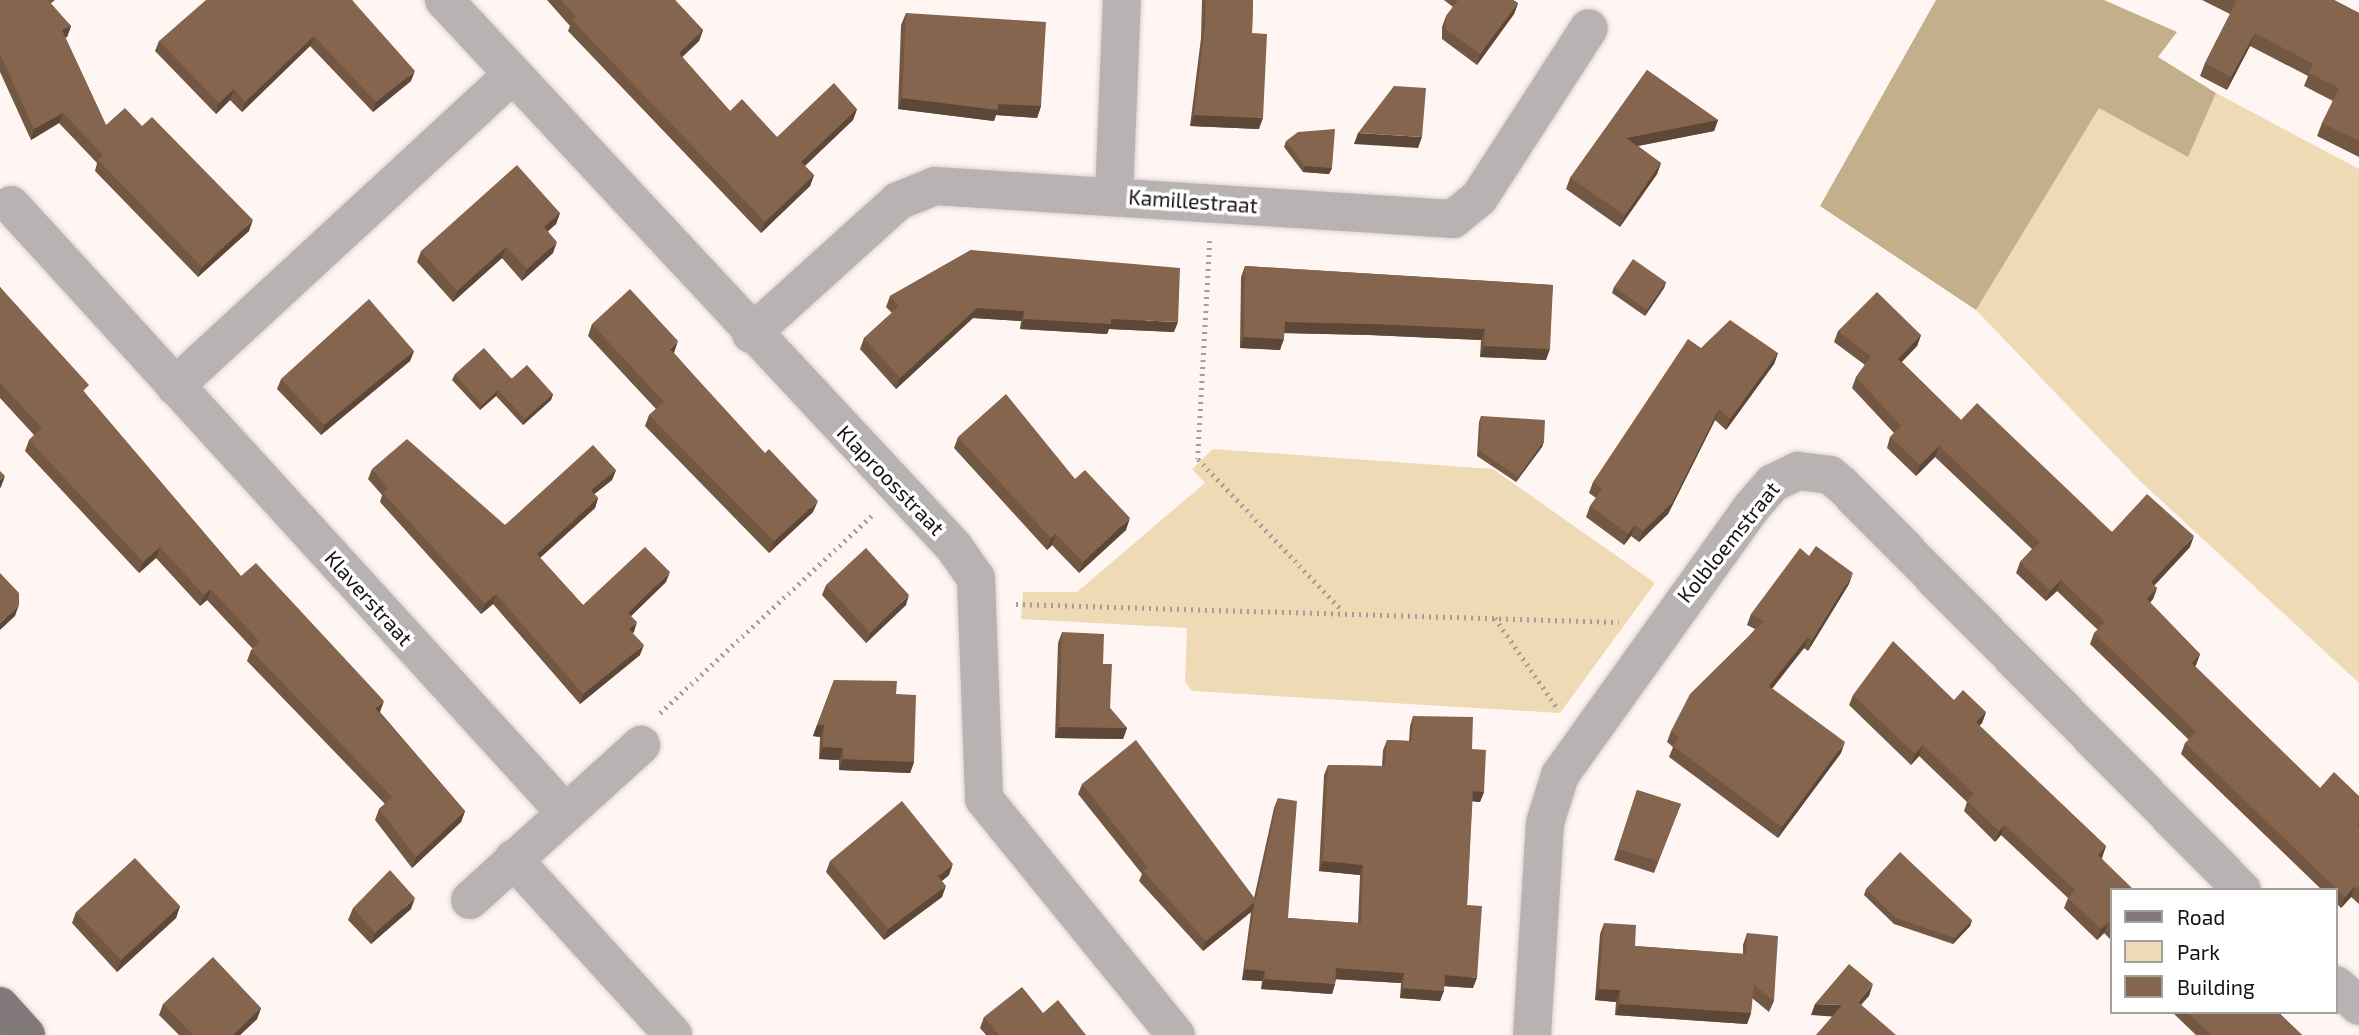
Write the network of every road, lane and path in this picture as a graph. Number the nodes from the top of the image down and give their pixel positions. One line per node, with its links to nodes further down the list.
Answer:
1 (444, 0): 4 (street, Klaproosstraat)
2 (1122, 0): 5 (street)
3 (1589, 28): 6 (street, Kamillestraat)
4 (513, 74): 8 (street, Klaproosstraat); 9 (street)
5 (1114, 196): 6 (street, Kamillestraat); 8 (street, Kamillestraat)
6 (1212, 203): 12 (path)
7 (11, 205): 9 (street, Klaverstraat)
8 (751, 334): 10 (street, Klaproosstraat)
9 (175, 386): 17 (street, Klaverstraat)
10 (900, 489): 11 (street, Klaproosstraat); 16 (path)
11 (977, 603): 12 (path); 26 (street, Klaproosstraat)
12 (1343, 612): 13 (path)
13 (1494, 618): 14 (path); 15 (path)
14 (1663, 624): 15 (street, Kolbloemstraat); 19 (street, Kolbloemstraat)
15 (1581, 742): 27 (street, Kolbloemstraat)
16 (641, 745): 17 (street)
17 (563, 810): 18 (street)
18 (513, 859): 20 (street); 25 (street)
19 (2240, 888)
20 (470, 900)
21 (2338, 987): 23 (street)
22 (0, 1006): 24 (main road)
23 (2359, 1006)
24 (26, 1035)
25 (673, 1035)
26 (1176, 1035)
27 (1532, 1035)

